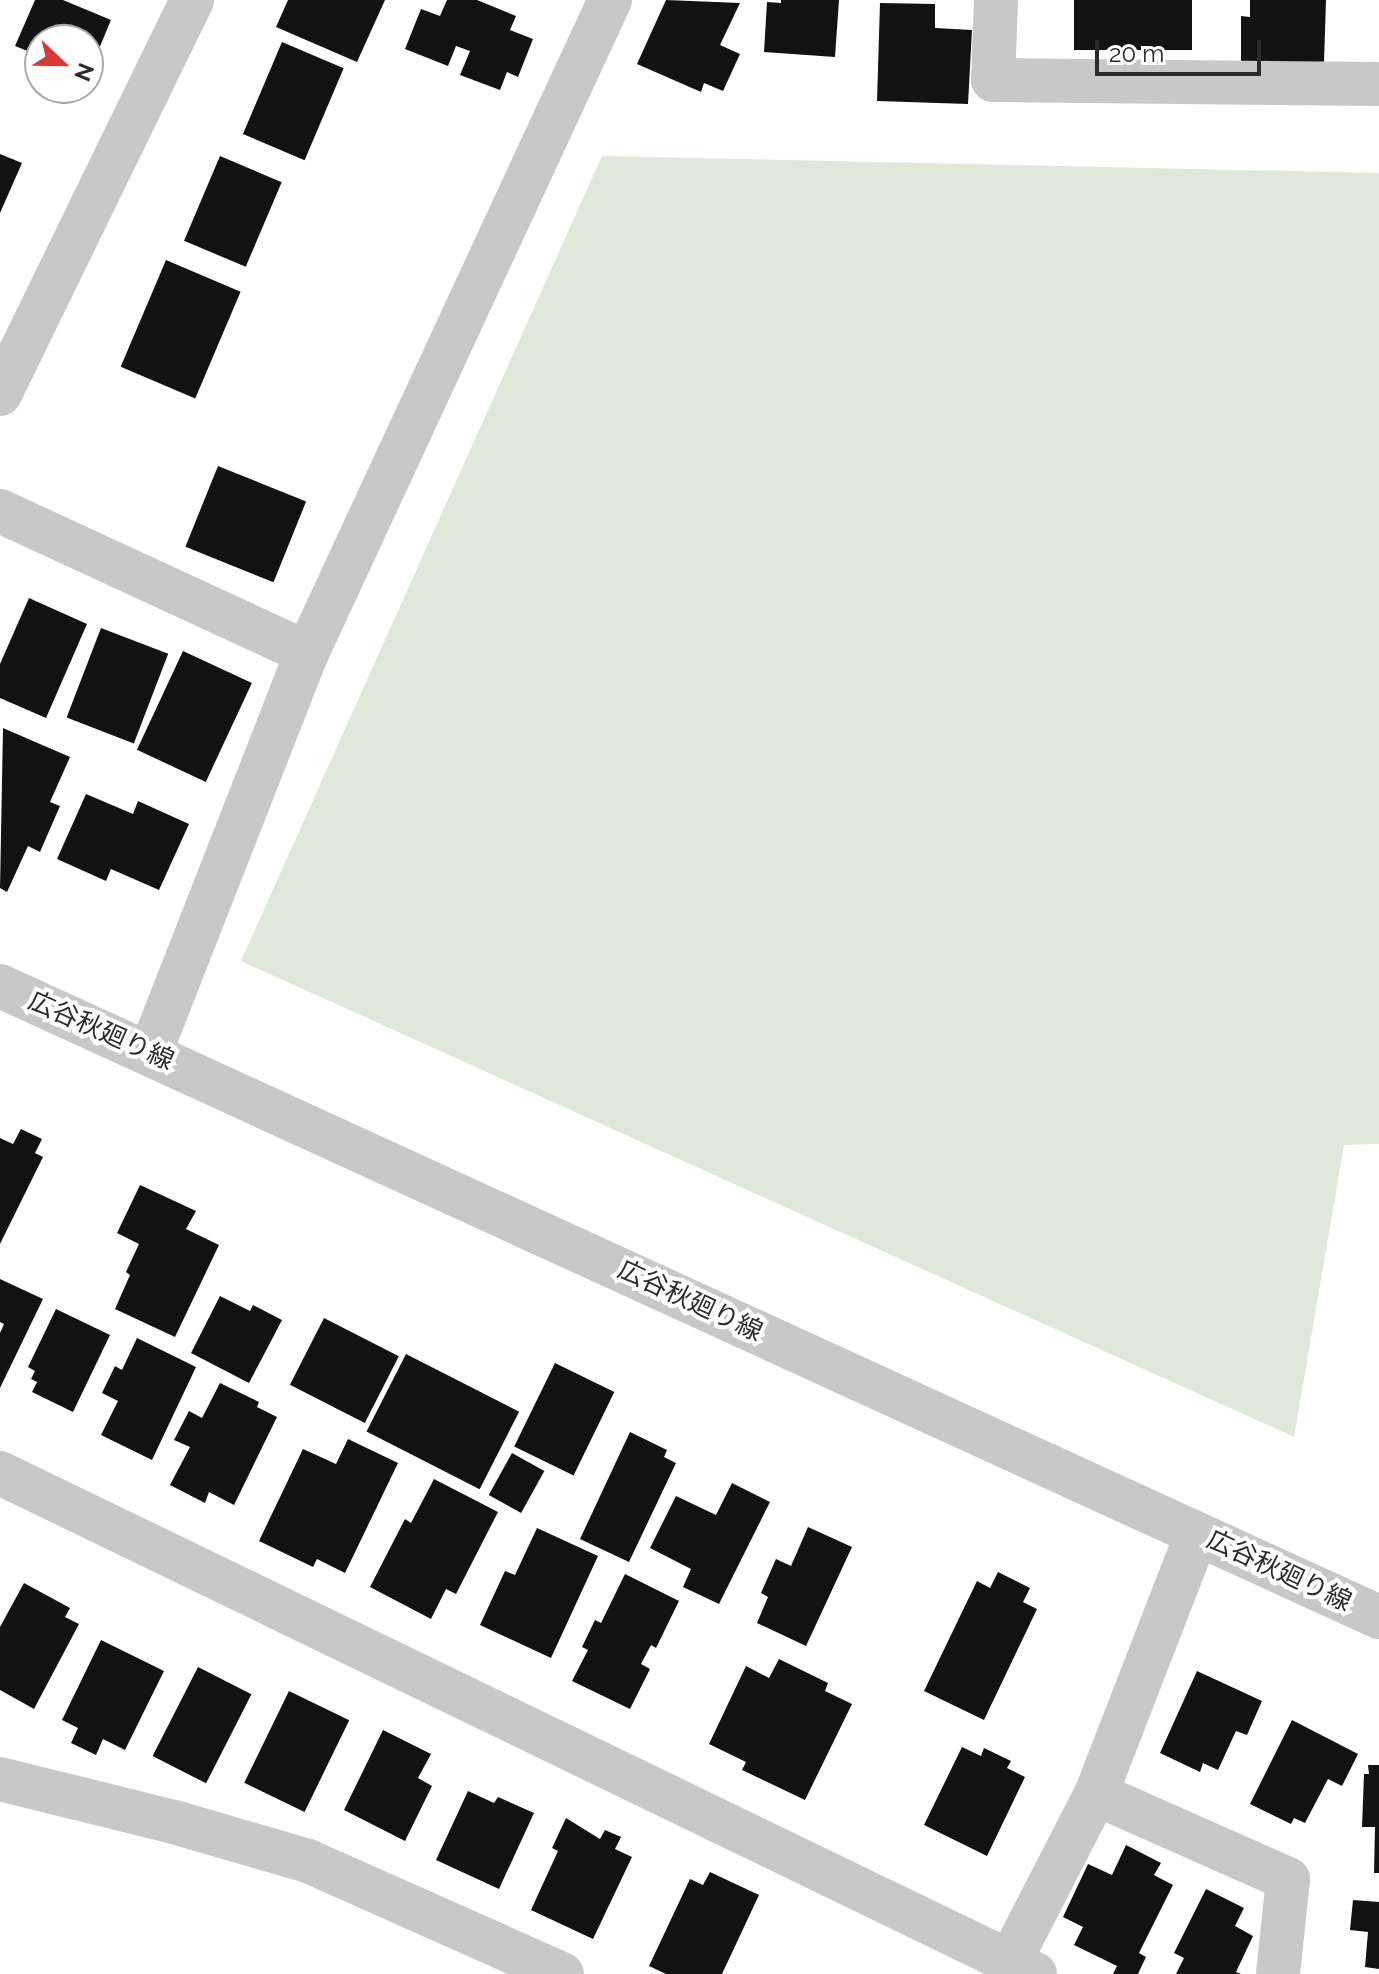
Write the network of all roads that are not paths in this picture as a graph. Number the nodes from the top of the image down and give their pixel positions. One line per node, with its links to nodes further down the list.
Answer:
1 (192, 0): 5 (street)
2 (610, 0): 7 (street)
3 (996, 0): 4 (street)
4 (1379, 84)
5 (0, 394)
6 (0, 511): 7 (street)
7 (307, 653): 9 (street)
8 (0, 986): 9 (street, 広谷秋廻り線)
9 (150, 1053): 11 (street, 広谷秋廻り線)
10 (0, 1473): 15 (street)
11 (1197, 1534): 12 (street, 広谷秋廻り線); 14 (street)
12 (1379, 1617)
13 (0, 1779): 16 (street)
14 (1096, 1794): 15 (street); 17 (street)
15 (1022, 1969)
16 (562, 1974)
17 (1278, 1974)

